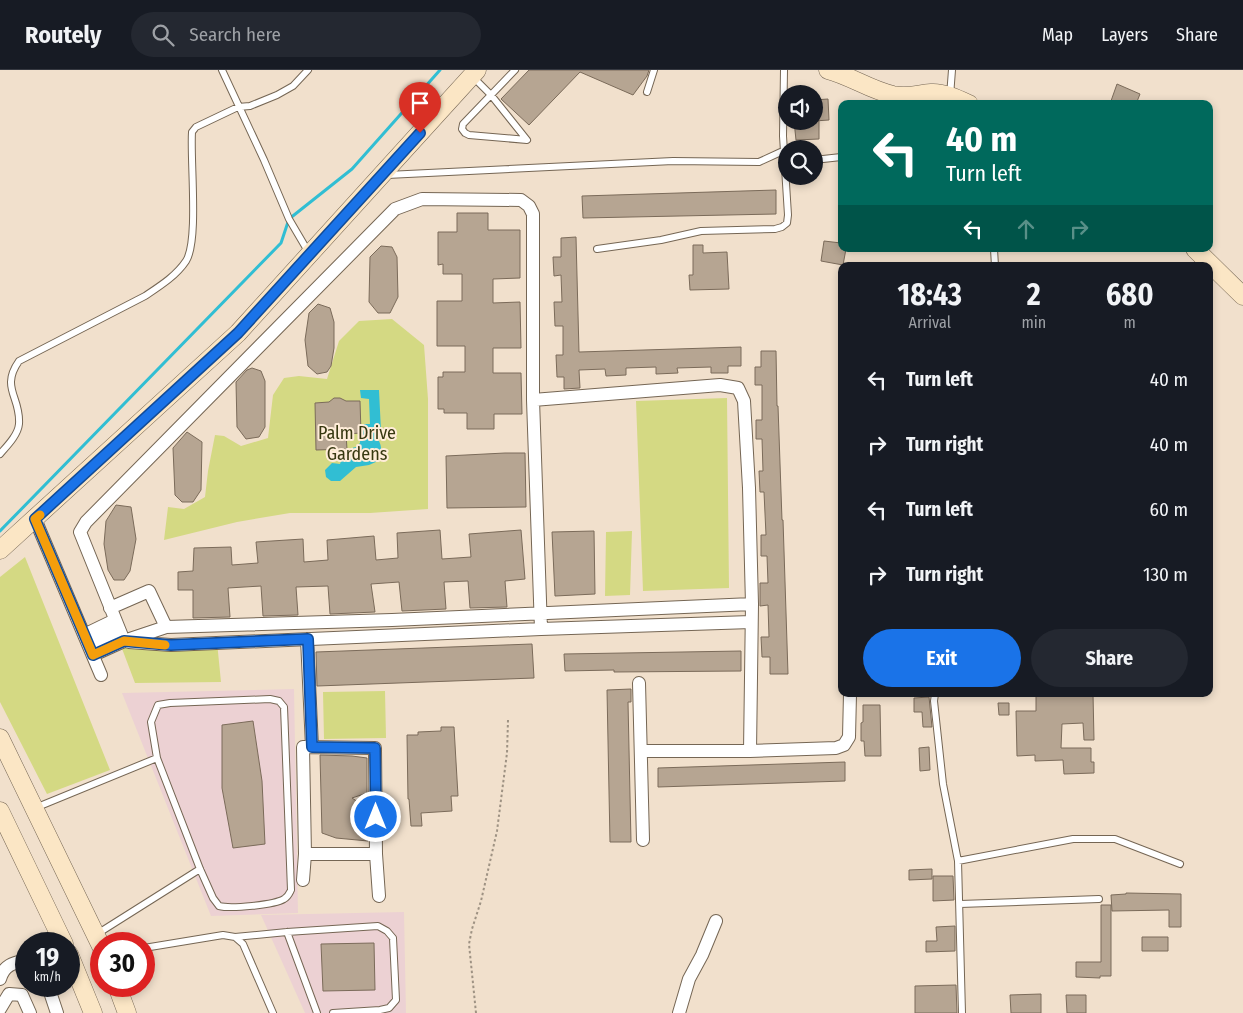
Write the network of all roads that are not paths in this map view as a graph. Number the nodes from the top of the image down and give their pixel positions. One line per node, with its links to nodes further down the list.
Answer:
1 (222, 70): 15 (lane)
2 (308, 70): 15 (lane)
3 (515, 70): 10 (lane)
4 (654, 70): 9 (lane)
5 (784, 70): 16 (lane)
6 (828, 70): 12 (street)
7 (952, 70): 11 (lane)
8 (474, 73): 10 (lane); 20 (street)
9 (647, 92)
10 (492, 95): 10 (lane)
11 (950, 97): 13 (street); 14 (street)
12 (904, 100)
13 (909, 100)
14 (958, 100)
15 (238, 107): 24 (lane); 29 (lane)
16 (783, 140)
17 (778, 153): 20 (lane)
18 (838, 157): 19 (lane)
19 (823, 159)
20 (382, 175): 24 (street)
21 (786, 185): 22 (lane)
22 (597, 248)
23 (1198, 252): 25 (street)
24 (309, 254): 30 (street)
25 (1208, 262)
26 (1213, 267): 27 (street)
27 (1243, 296)
28 (533, 400): 32 (street); 33 (street); 34 (street)
29 (0, 454)
30 (35, 519): 31 (street); 41 (street)
31 (0, 550)
32 (752, 604): 34 (street); 35 (street)
33 (110, 608): 37 (street); 39 (street)
34 (541, 613): 36 (street); 38 (street)
35 (751, 622): 38 (street); 49 (street)
36 (307, 623): 37 (street); 40 (lane)
37 (166, 627): 39 (street)
38 (541, 629): 40 (street)
39 (120, 630): 40 (street); 41 (street); 41 (street)
40 (308, 639): 47 (street)
41 (88, 645): 42 (street)
42 (101, 675)
43 (639, 683): 48 (street)
44 (850, 697): 49 (street)
45 (935, 697): 56 (lane)
46 (0, 738): 51 (street)
47 (312, 747): 54 (street); 55 (street)
48 (641, 751): 49 (street); 53 (street)
49 (750, 751)
50 (157, 758): 51 (lane); 58 (lane); 58 (lane)
51 (34, 808): 65 (street)
52 (0, 811): 64 (street)
53 (643, 840)
54 (304, 854): 55 (street); 59 (street)
55 (376, 854): 60 (street)
56 (958, 861): 57 (lane); 62 (lane)
57 (1180, 864)
58 (200, 869): 66 (lane)
59 (304, 880)
60 (379, 896)
61 (1099, 898): 62 (lane)
62 (960, 904): 84 (lane)
63 (716, 921): 83 (street)
64 (58, 932)
65 (94, 932)
66 (111, 932)
67 (287, 932): 68 (lane); 81 (lane); 82 (lane)
68 (235, 937): 69 (lane); 80 (lane)
69 (155, 946)
70 (15, 963): 71 (street)
71 (0, 979)
72 (80, 981): 78 (street)
73 (52, 997): 77 (street)
74 (121, 997): 79 (street)
75 (0, 1009): 76 (street)
76 (30, 1013)
77 (57, 1013)
78 (93, 1013)
79 (127, 1013)
80 (273, 1013)
81 (317, 1013)
82 (333, 1013)
83 (679, 1013)
84 (962, 1013)

